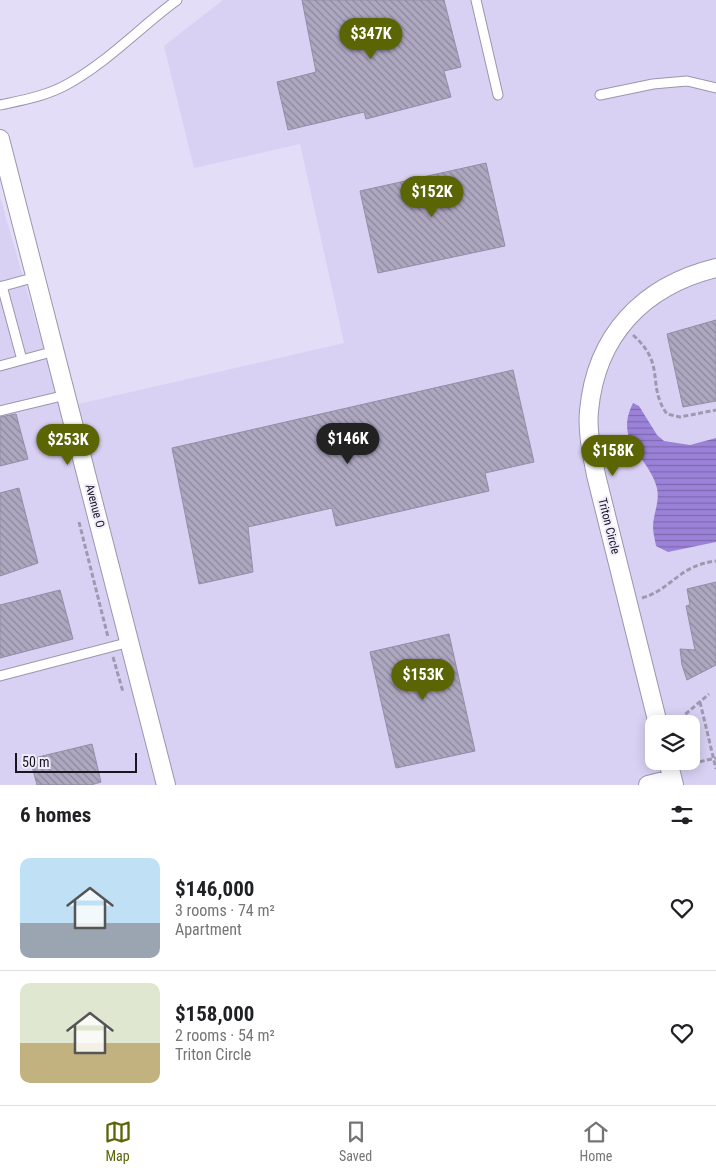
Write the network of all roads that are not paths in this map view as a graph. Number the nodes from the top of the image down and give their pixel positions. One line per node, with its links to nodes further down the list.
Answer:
1 (177, 0): 6 (lane)
2 (476, 0): 4 (lane)
3 (716, 88): 5 (lane)
4 (498, 95)
5 (600, 95)
6 (0, 105)
7 (0, 139): 9 (street, Avenue O)
8 (716, 268): 18 (street, Triton Circle)
9 (36, 276): 10 (lane); 11 (street, Avenue O)
10 (1, 286): 12 (lane)
11 (55, 351): 12 (lane); 14 (street, Avenue O)
12 (22, 360): 13 (lane)
13 (0, 366)
14 (66, 395): 15 (lane); 16 (street, Avenue O)
15 (0, 411)
16 (130, 642): 17 (lane); 20 (street, Avenue O)
17 (0, 676)
18 (656, 715)
19 (671, 774): 21 (street)
20 (166, 785)
21 (648, 785)

